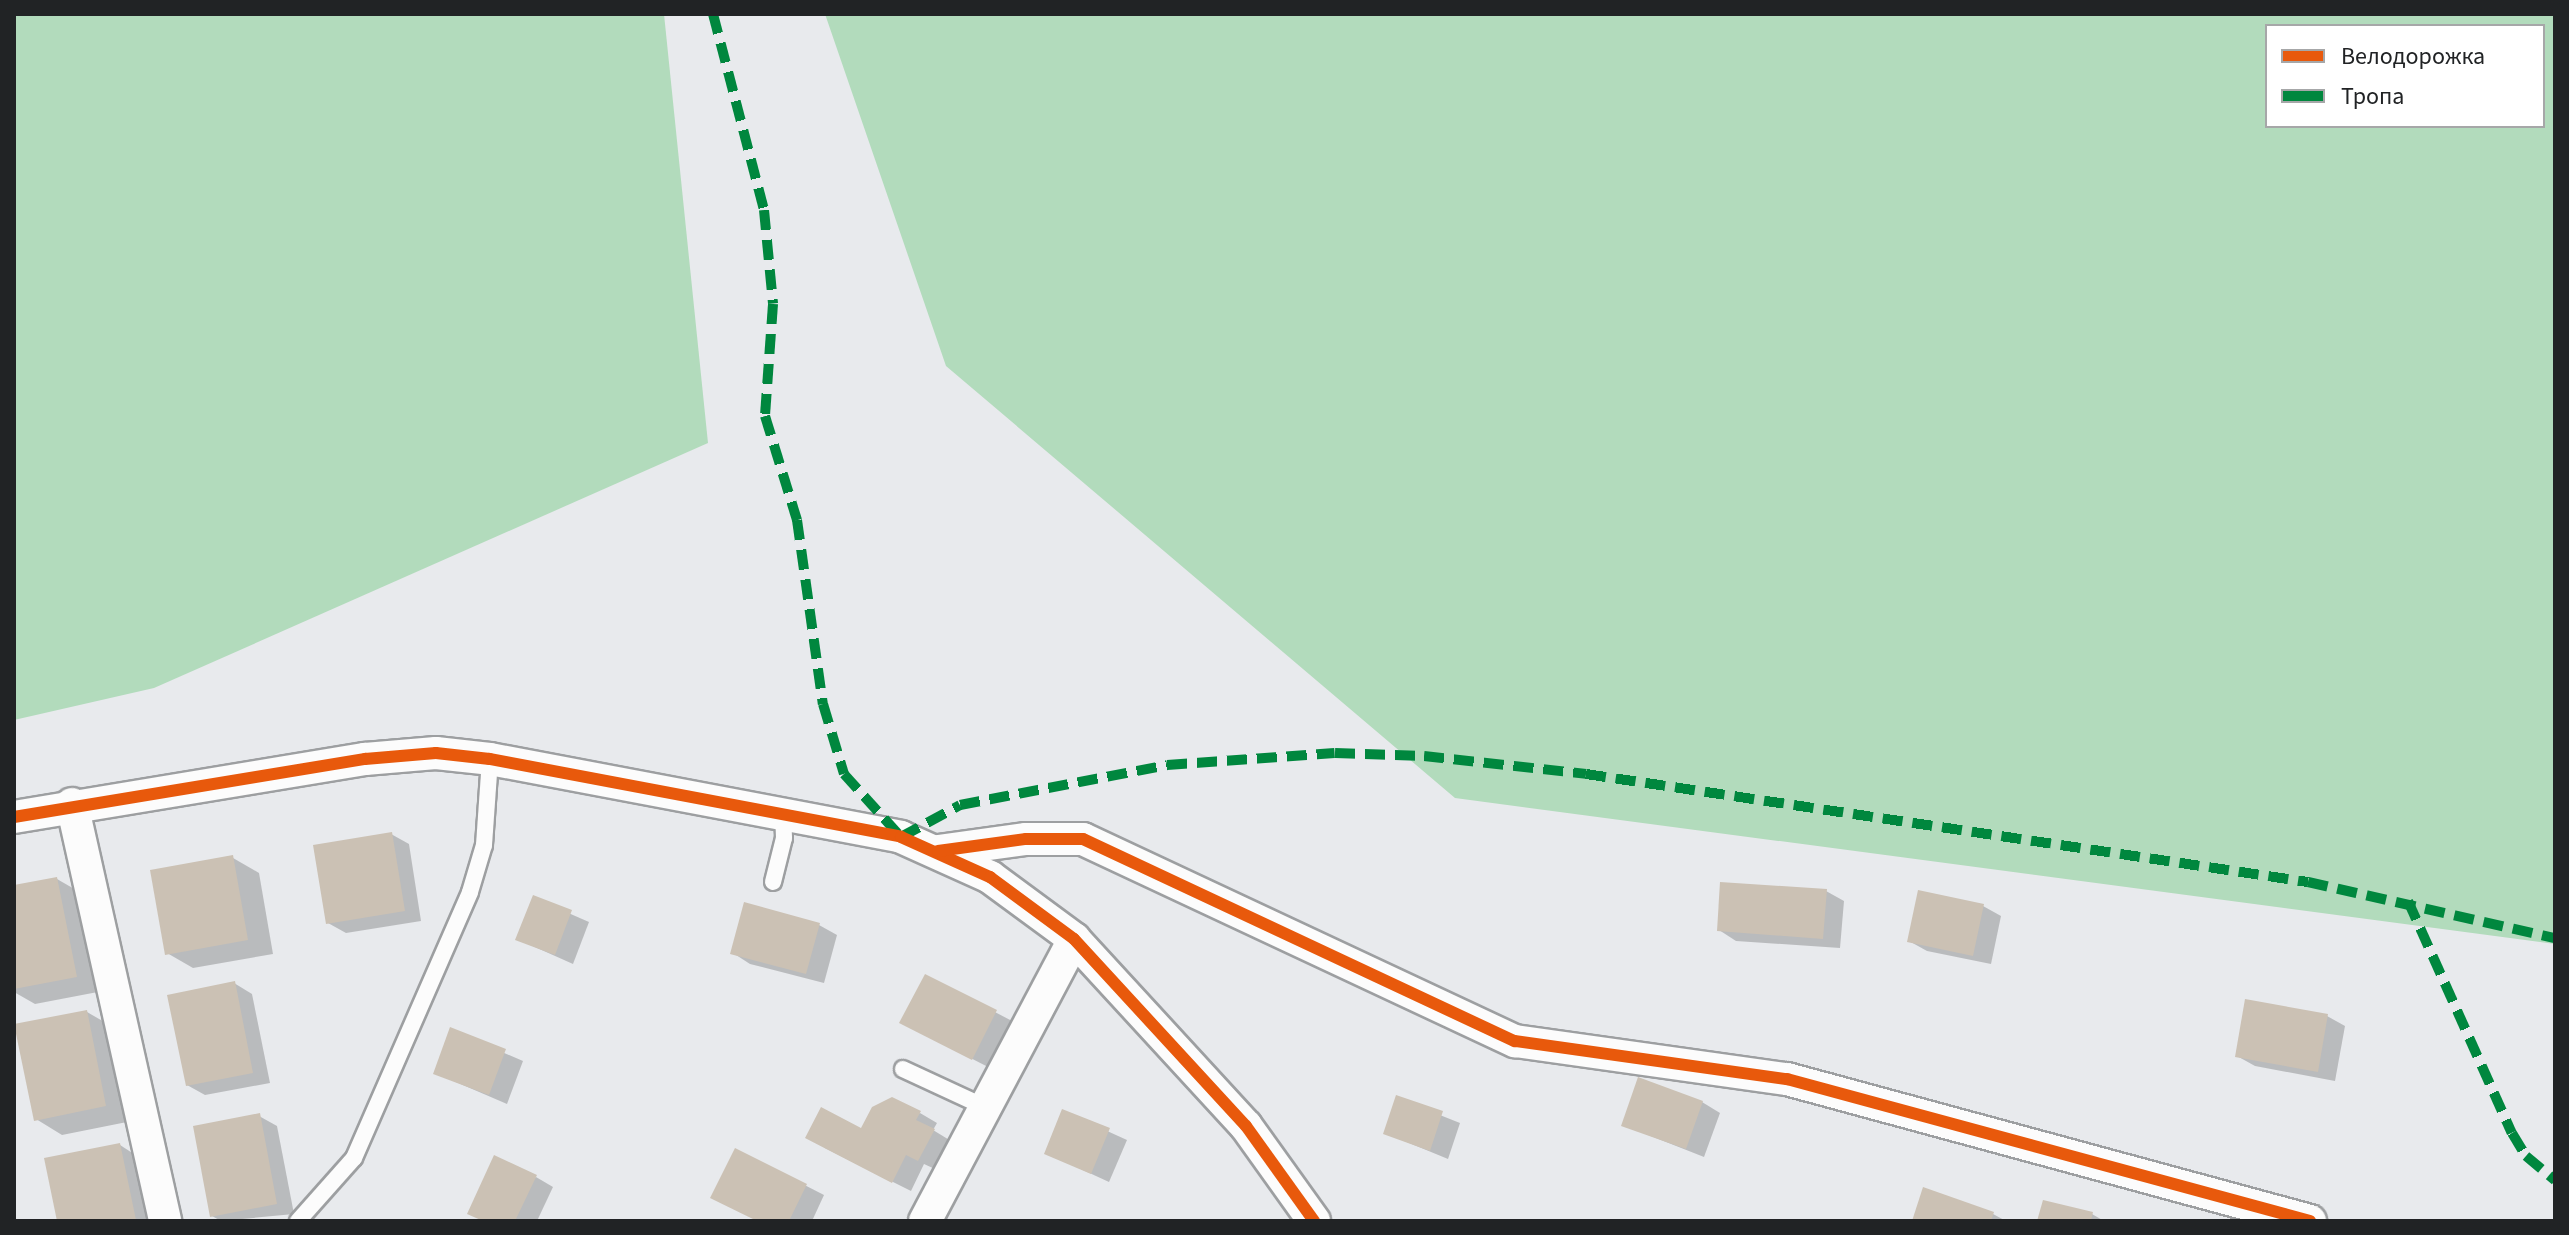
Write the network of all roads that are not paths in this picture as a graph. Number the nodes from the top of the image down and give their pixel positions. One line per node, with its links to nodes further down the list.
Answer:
1 (490, 759): 2 (street); 3 (street); 11 (lane)
2 (72, 804): 4 (street); 10 (street)
3 (783, 812): 5 (street); 6 (lane)
4 (14, 817)
5 (938, 851): 7 (street); 14 (street)
6 (773, 882)
7 (1074, 939): 9 (street); 13 (street)
8 (903, 1069): 9 (lane)
9 (985, 1107): 12 (street)
10 (165, 1221)
11 (298, 1221)
12 (925, 1221)
13 (1314, 1221)
14 (2310, 1221)

